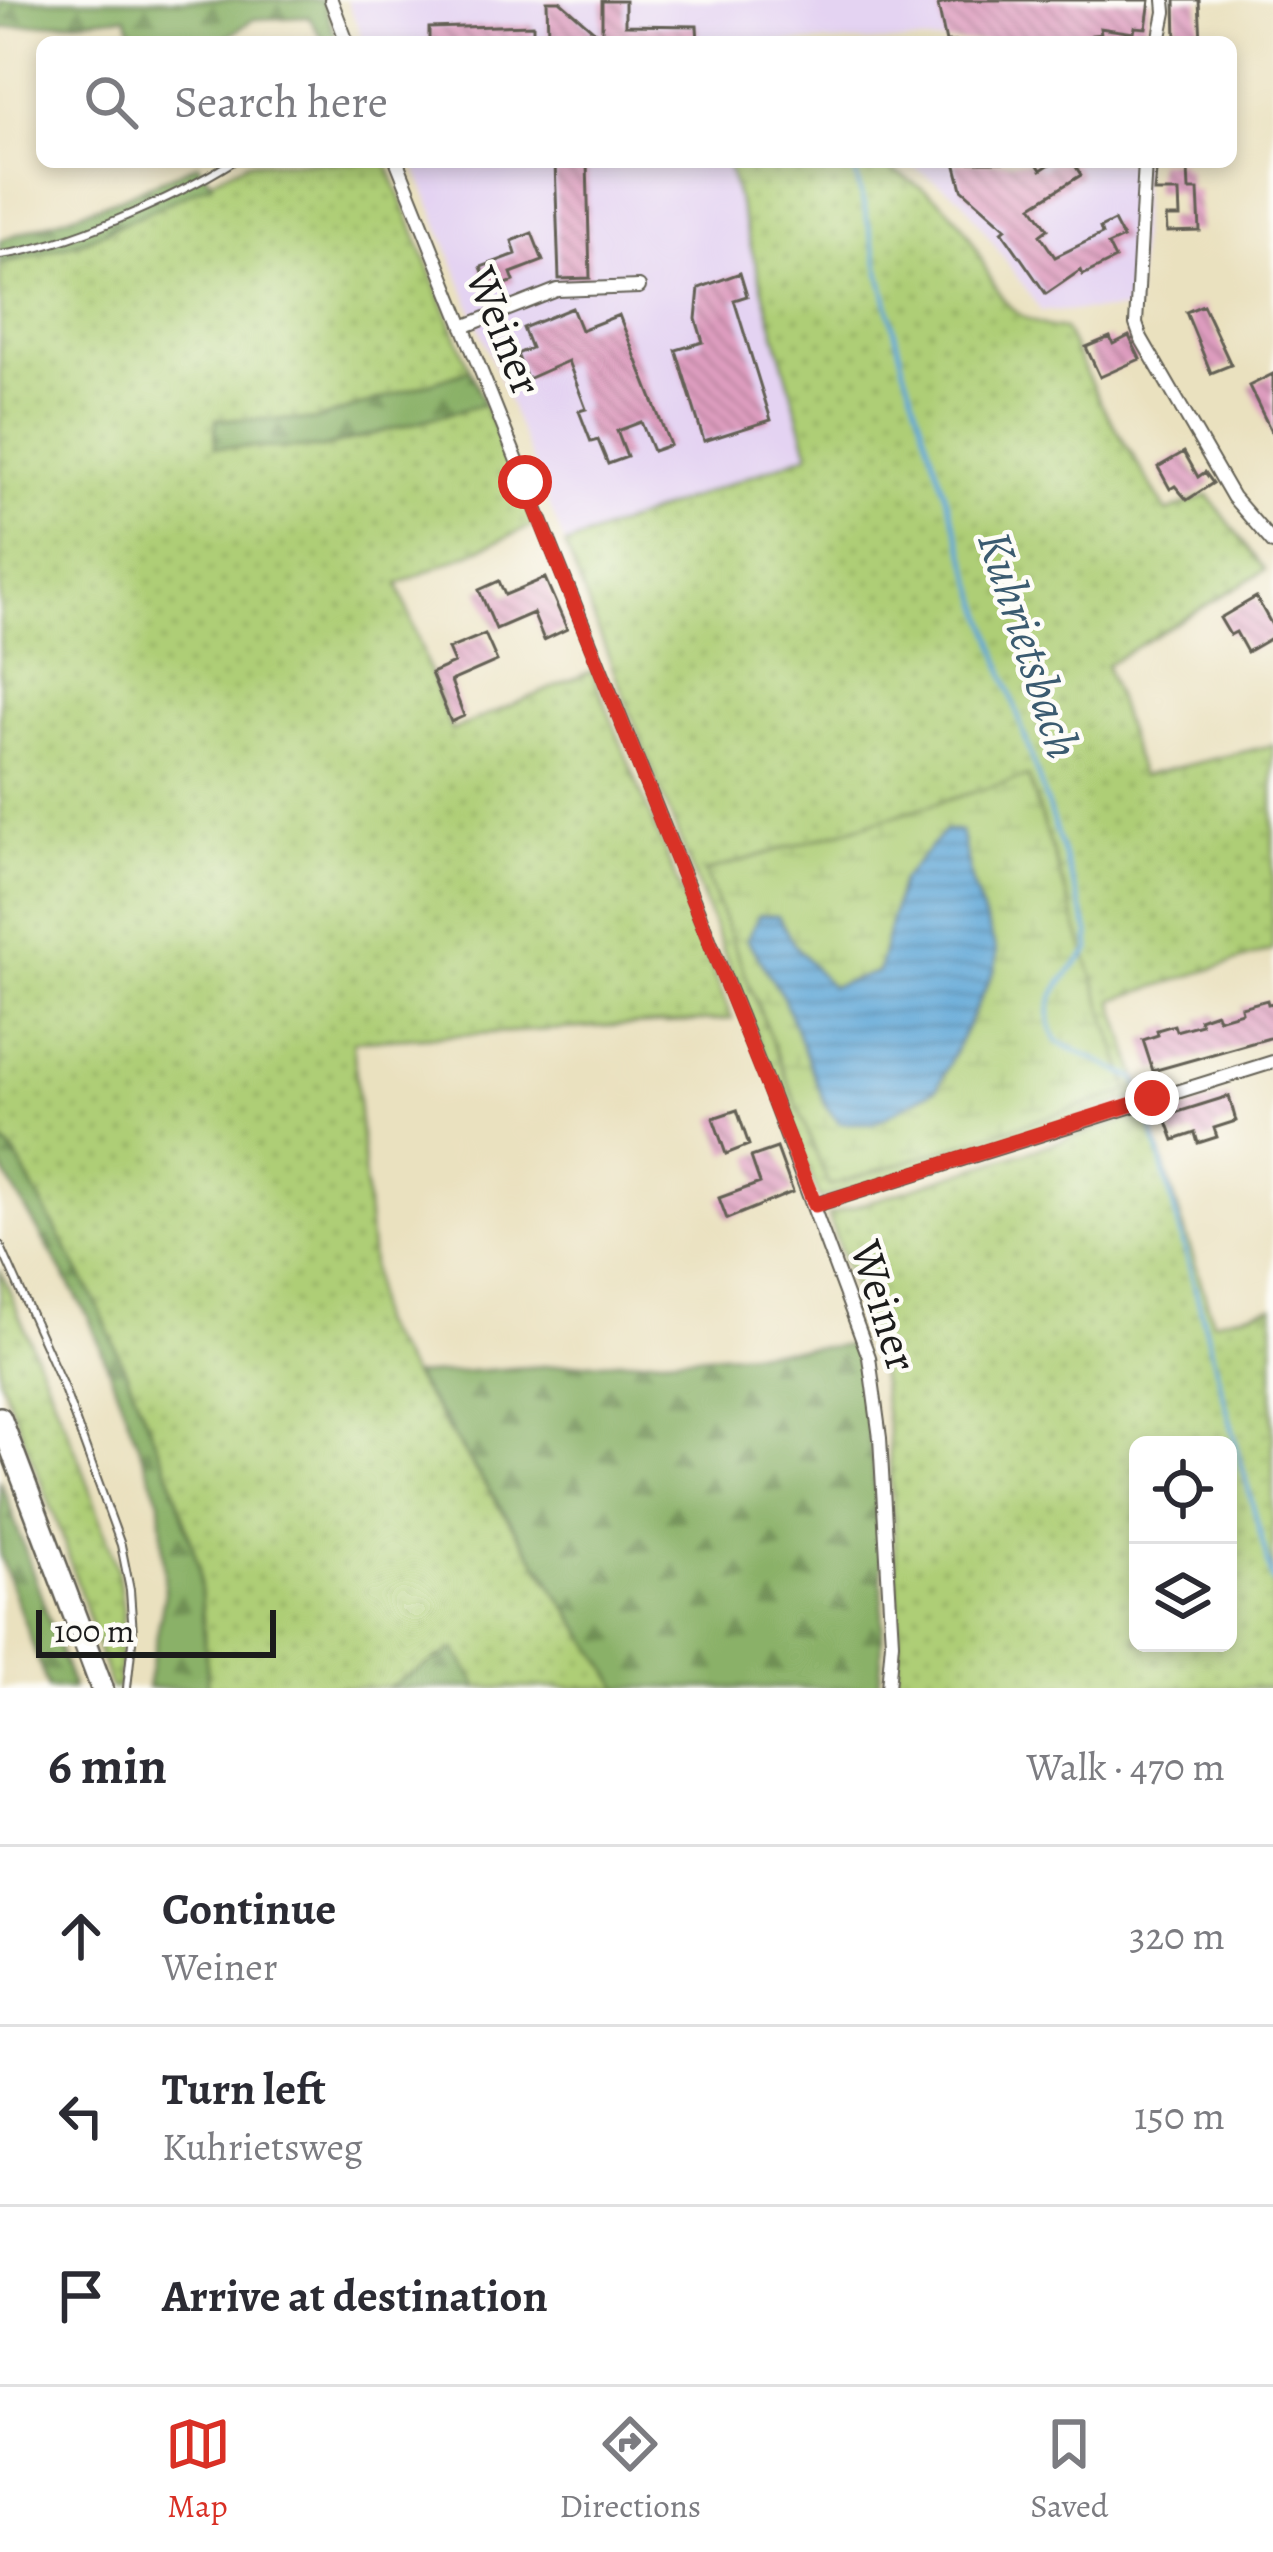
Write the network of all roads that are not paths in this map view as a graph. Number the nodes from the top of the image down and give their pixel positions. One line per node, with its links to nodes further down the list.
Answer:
1 (331, 0): 3 (street)
2 (1163, 0): 4 (street)
3 (345, 36)
4 (1160, 36)
5 (223, 168): 8 (lane)
6 (400, 168): 10 (street, Weiner)
7 (1145, 168): 11 (street)
8 (0, 255)
9 (639, 287): 10 (street)
10 (463, 327): 13 (street, Weiner)
11 (1273, 543)
12 (1273, 1062): 13 (street)
13 (815, 1205): 18 (street, Weiner)
14 (0, 1245): 17 (lane)
15 (0, 1418): 16 (highway)
16 (102, 1688)
17 (128, 1688)
18 (888, 1688)

